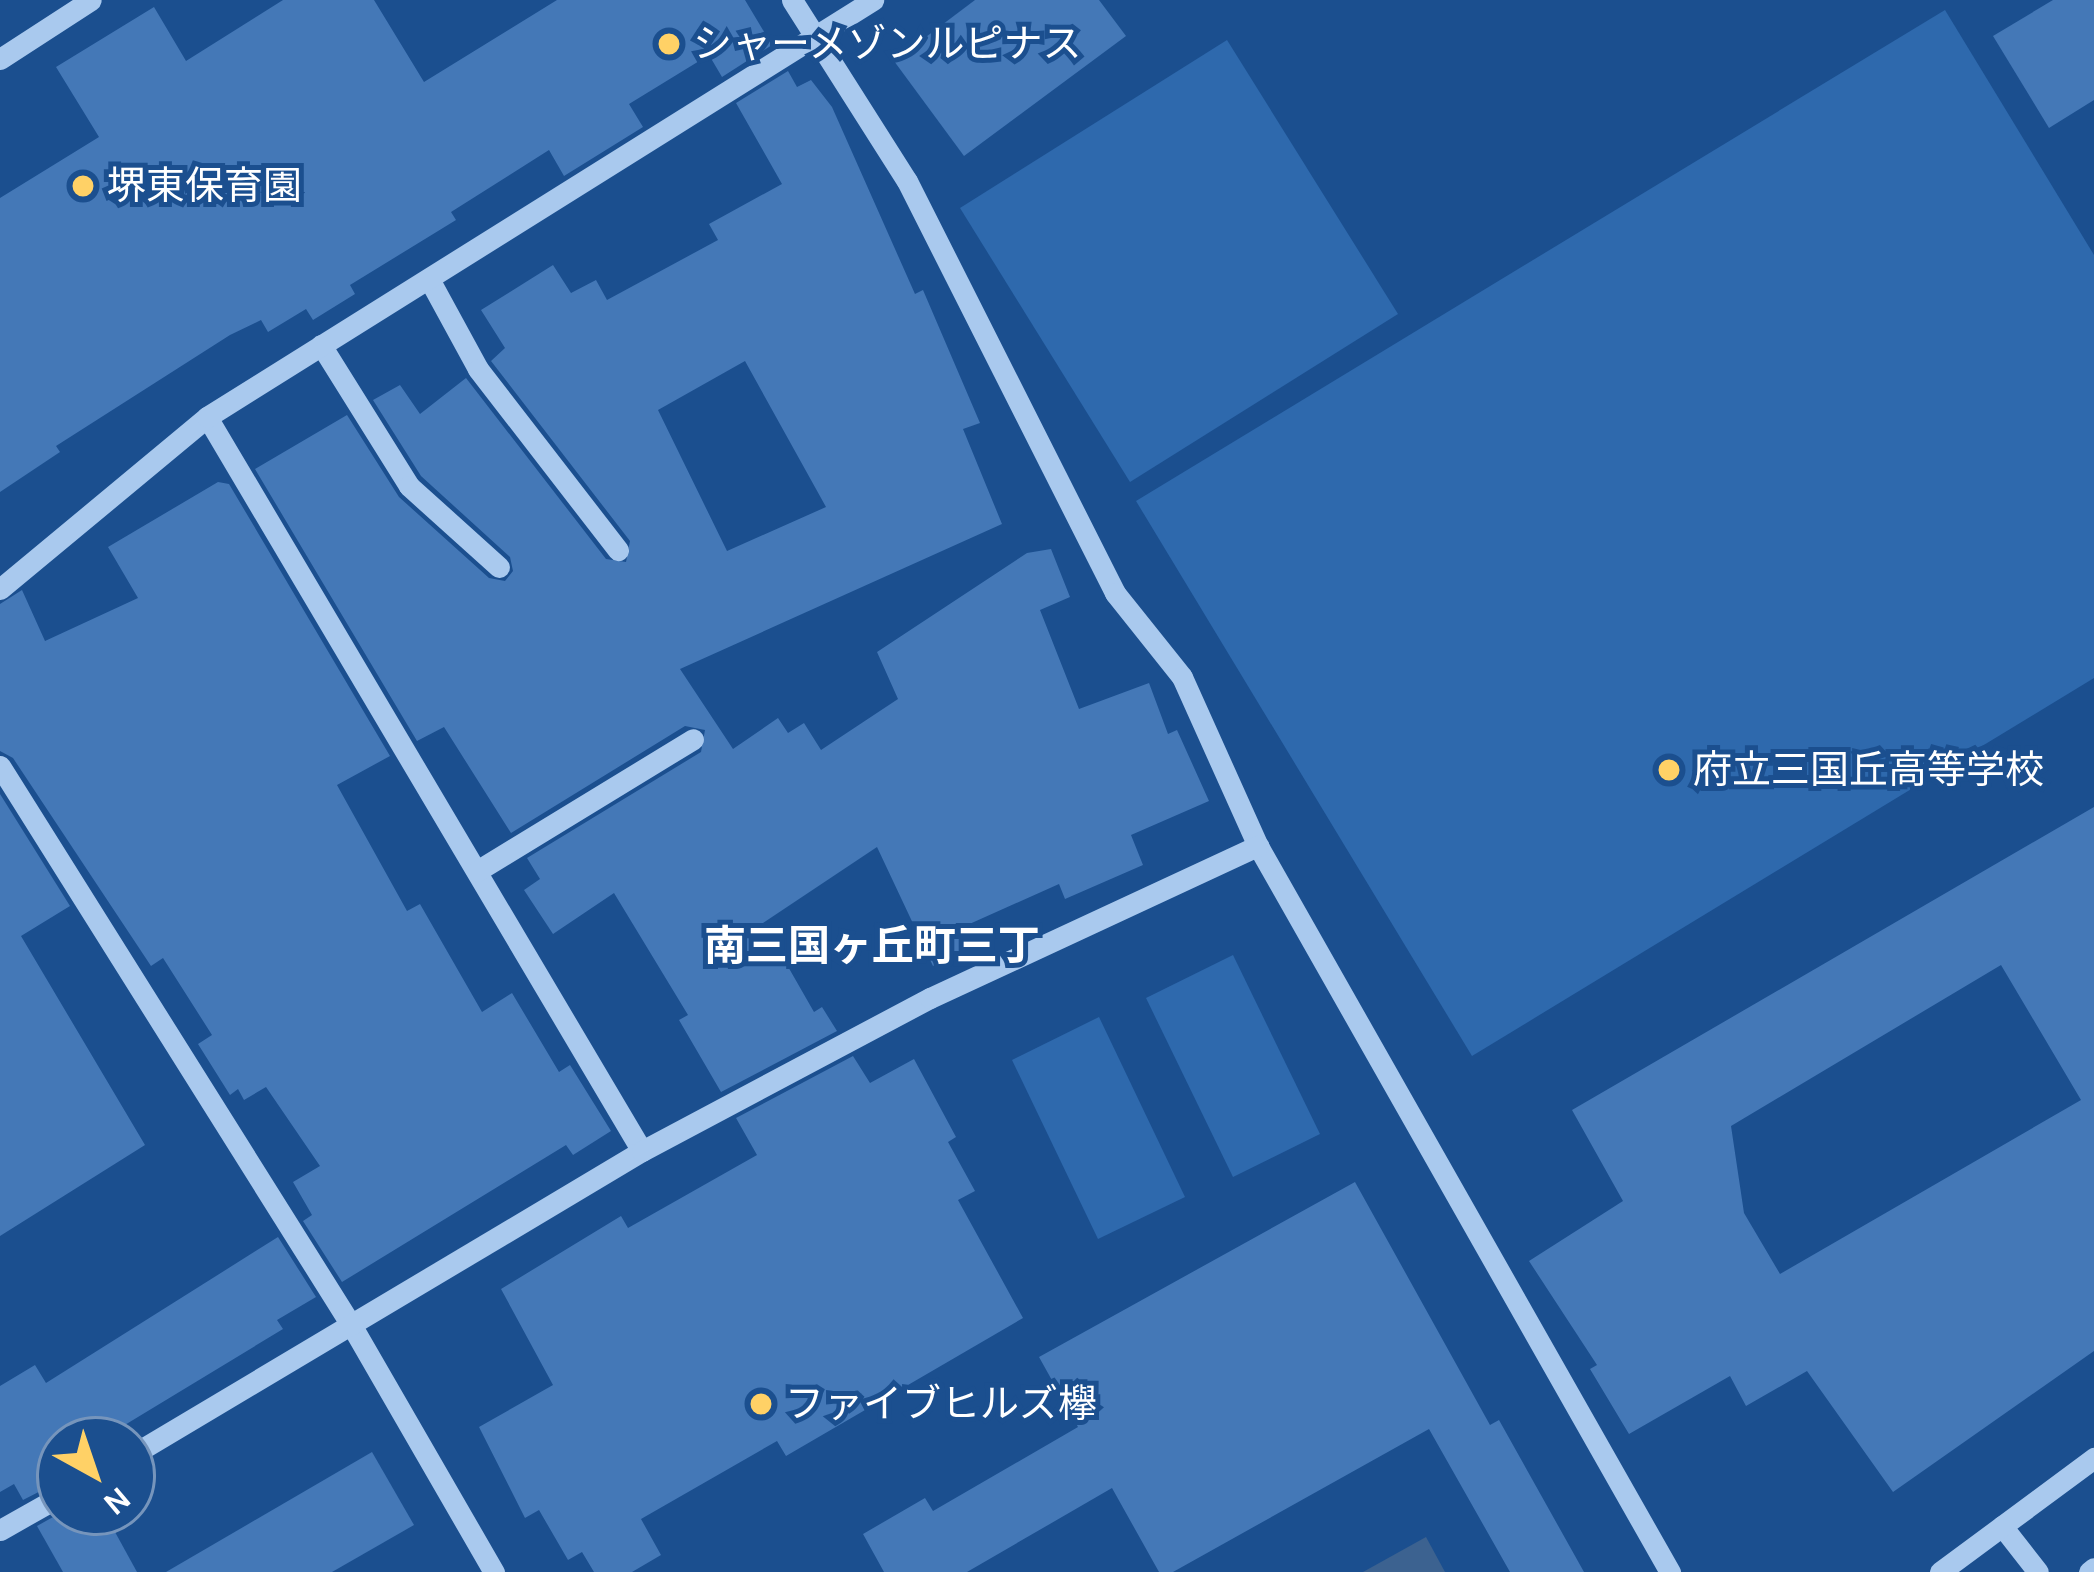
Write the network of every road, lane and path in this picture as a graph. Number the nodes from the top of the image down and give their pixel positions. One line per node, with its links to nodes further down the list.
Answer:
1 (91, 0): 5 (street)
2 (793, 0): 4 (street)
3 (873, 0): 4 (street)
4 (817, 38): 6 (street); 14 (street)
5 (0, 59)
6 (429, 279): 7 (street); 9 (street)
7 (321, 345): 8 (street); 10 (street)
8 (207, 417): 11 (street); 15 (street)
9 (619, 550)
10 (499, 567)
11 (0, 589)
12 (693, 739): 15 (street)
13 (0, 766): 17 (street)
14 (1258, 846): 16 (street); 24 (street)
15 (477, 871): 16 (street)
16 (643, 1151): 17 (street)
17 (353, 1328): 18 (street); 23 (street)
18 (156, 1441)
19 (2094, 1458): 21 (street)
20 (36, 1510): 22 (street)
21 (2002, 1526): 25 (street); 26 (street)
22 (0, 1530)
23 (494, 1572)
24 (1670, 1572)
25 (1940, 1572)
26 (2038, 1572)

